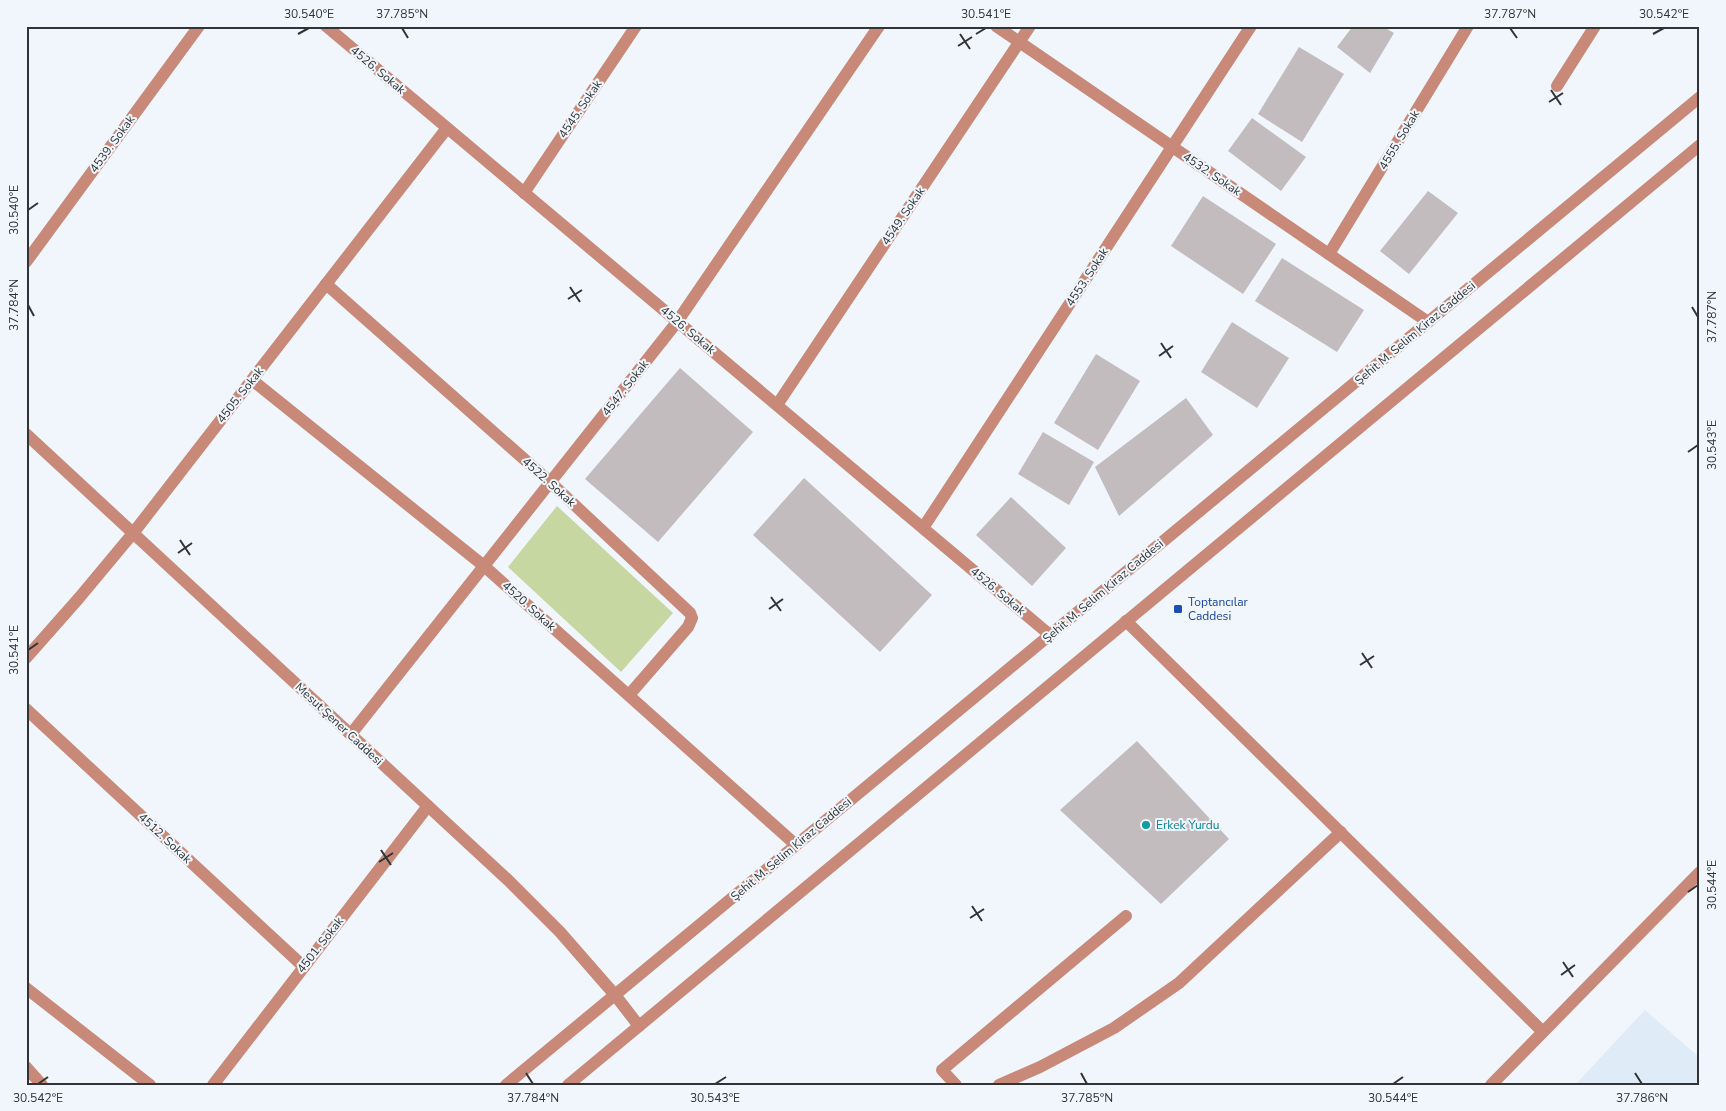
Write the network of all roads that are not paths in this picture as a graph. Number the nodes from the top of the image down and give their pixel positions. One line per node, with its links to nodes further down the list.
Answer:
1 (199, 26): 18 (street, 4539. Sokak)
2 (326, 26): 13 (street, 4526. Sokak)
3 (879, 26): 20 (street, 4547. Sokak)
4 (996, 26): 10 (street, 4532. Sokak)
5 (1030, 26): 10 (street, 4549. Sokak)
6 (1251, 26): 15 (street, 4553. Sokak)
7 (1468, 26): 17 (street, 4555. Sokak)
8 (1595, 26): 11 (street)
9 (633, 27): 16 (street, 4545. Sokak)
10 (1020, 42): 15 (street, 4532. Sokak); 23 (street, 4549. Sokak)
11 (1557, 86)
12 (1700, 97): 21 (street, Şehit M. Selim Kiraz Caddesi)
13 (447, 128): 16 (street, 4526. Sokak); 19 (street, 4505. Sokak)
14 (1700, 145): 29 (street)
15 (1172, 146): 17 (street, 4532. Sokak); 26 (street, 4553. Sokak)
16 (524, 193): 20 (street, 4526. Sokak)
17 (1330, 254): 21 (street, 4532. Sokak)
18 (26, 262)
19 (326, 284): 22 (street, 4505. Sokak); 25 (street, 4522. Sokak)
20 (678, 322): 23 (street, 4526. Sokak); 25 (street, 4547. Sokak)
21 (1428, 322): 30 (street, Şehit M. Selim Kiraz Caddesi)
22 (252, 380): 27 (street, 4505. Sokak); 28 (street, 4520. Sokak)
23 (777, 405): 26 (street, 4526. Sokak)
24 (26, 434): 27 (street, Mesut Şener Caddesi)
25 (550, 482): 28 (street, 4547. Sokak); 32 (street, 4522. Sokak)
26 (923, 528): 30 (street, 4526. Sokak)
27 (134, 532): 31 (street, 4505. Sokak); 34 (street, Mesut Şener Caddesi)
28 (484, 566): 32 (street, 4520. Sokak); 34 (street, 4547. Sokak)
29 (1126, 621): 36 (street); 43 (street)
30 (1050, 634): 37 (street, Şehit M. Selim Kiraz Caddesi)
31 (26, 658)
32 (629, 695): 37 (street, 4520. Sokak)
33 (26, 710): 40 (street, 4512. Sokak)
34 (350, 734): 35 (street, Mesut Şener Caddesi)
35 (428, 806): 40 (street, 4501. Sokak); 42 (street, Mesut Şener Caddesi)
36 (1341, 832): 44 (street); 52 (street)
37 (796, 845): 42 (street, Şehit M. Selim Kiraz Caddesi)
38 (1700, 872): 44 (street)
39 (1126, 916): 51 (street)
40 (304, 967): 48 (street, 4501. Sokak)
41 (26, 988): 47 (street)
42 (615, 995): 43 (street, Mesut Şener Caddesi); 49 (street, Şehit M. Selim Kiraz Caddesi)
43 (639, 1026): 50 (street)
44 (1542, 1031): 53 (street)
45 (26, 1067): 46 (street)
46 (42, 1085)
47 (150, 1085)
48 (212, 1085)
49 (506, 1085)
50 (568, 1085)
51 (956, 1085)
52 (999, 1085)
53 (1491, 1085)

